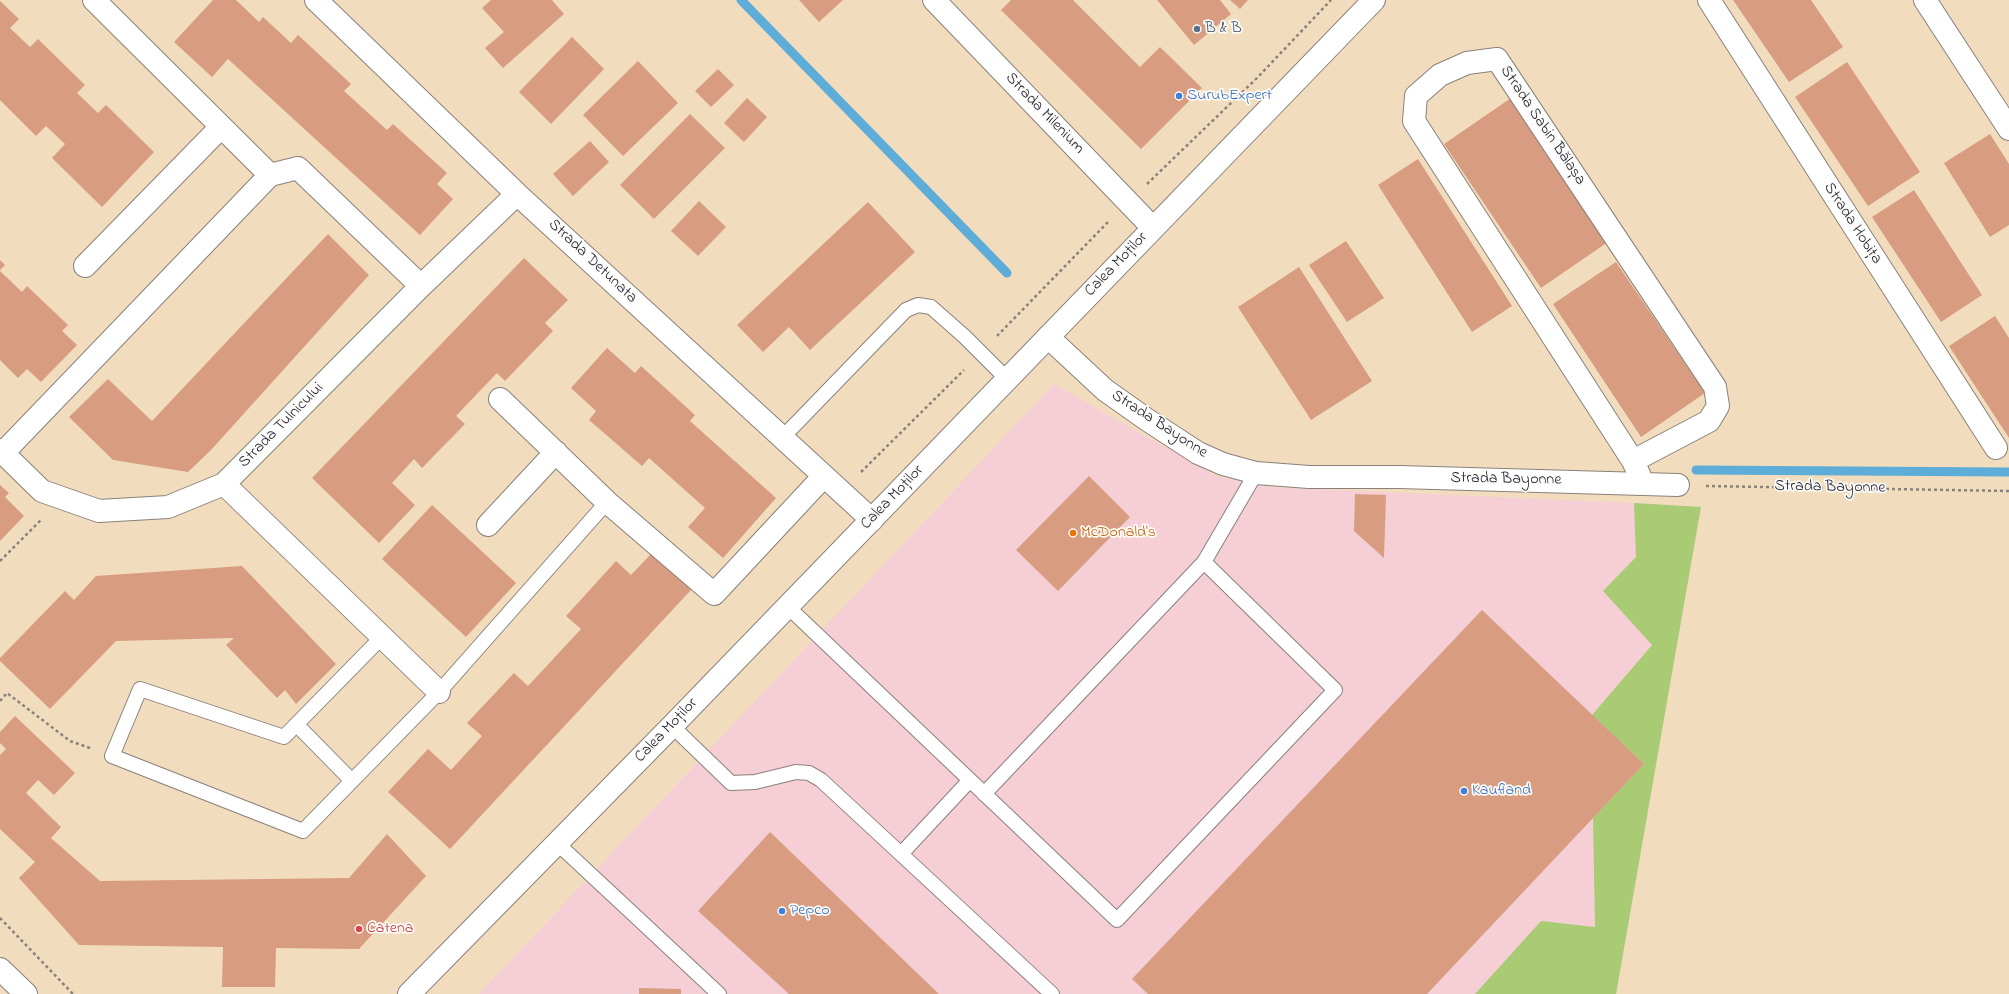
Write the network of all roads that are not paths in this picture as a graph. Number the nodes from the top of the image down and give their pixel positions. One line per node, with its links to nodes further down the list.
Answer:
1 (94, 0): 7 (street)
2 (316, 0): 10 (street, Strada Detunata)
3 (934, 0): 11 (street, Strada Milenium)
4 (1374, 0): 11 (street, Calea Moților)
5 (1709, 0): 18 (street, Strada Hobița)
6 (1924, 0): 8 (street)
7 (221, 127): 9 (street); 12 (street)
8 (2009, 129)
9 (270, 175): 13 (street); 19 (street)
10 (517, 194): 13 (street, Strada Tulnicului); 17 (street, Strada Detunata)
11 (1152, 228): 14 (street, Calea Moților)
12 (85, 266)
13 (421, 286): 25 (street, Strada Tulnicului)
14 (1048, 337): 15 (street, Calea Moților); 22 (street, Strada Bayonne)
15 (1007, 379): 17 (lane); 28 (street, Calea Moților)
16 (500, 399): 20 (street)
17 (782, 438): 23 (street, Strada Detunata)
18 (1996, 448)
19 (2, 451): 25 (street, Strada Tulnicului)
20 (556, 452): 27 (street); 29 (street)
21 (1633, 461): 21 (street, Strada Sabin Bălașa); 24 (street, Strada Sabin Bălașa)
22 (1256, 473): 24 (street, Strada Bayonne); 30 (lane)
23 (824, 476): 27 (street); 28 (street, Strada Detunata)
24 (1642, 483): 26 (street, Strada Bayonne)
25 (224, 484): 32 (street)
26 (1678, 485)
27 (607, 502): 33 (lane)
28 (872, 520): 31 (street, Calea Moților)
29 (488, 525)
30 (1204, 562): 38 (lane); 38 (lane)
31 (788, 607): 35 (street, Calea Moților); 36 (lane)
32 (382, 637): 33 (street); 34 (lane)
33 (439, 692): 37 (lane)
34 (296, 725): 37 (lane); 37 (lane)
35 (672, 726): 39 (street, Calea Moților); 40 (lane)
36 (970, 780): 38 (lane); 40 (lane)
37 (352, 781)
38 (984, 794)
39 (558, 844): 43 (street, Calea Moților); 44 (lane)
40 (902, 854): 45 (lane)
41 (0, 969): 42 (street)
42 (26, 994)
43 (409, 994)
44 (719, 994)
45 (1052, 994)

